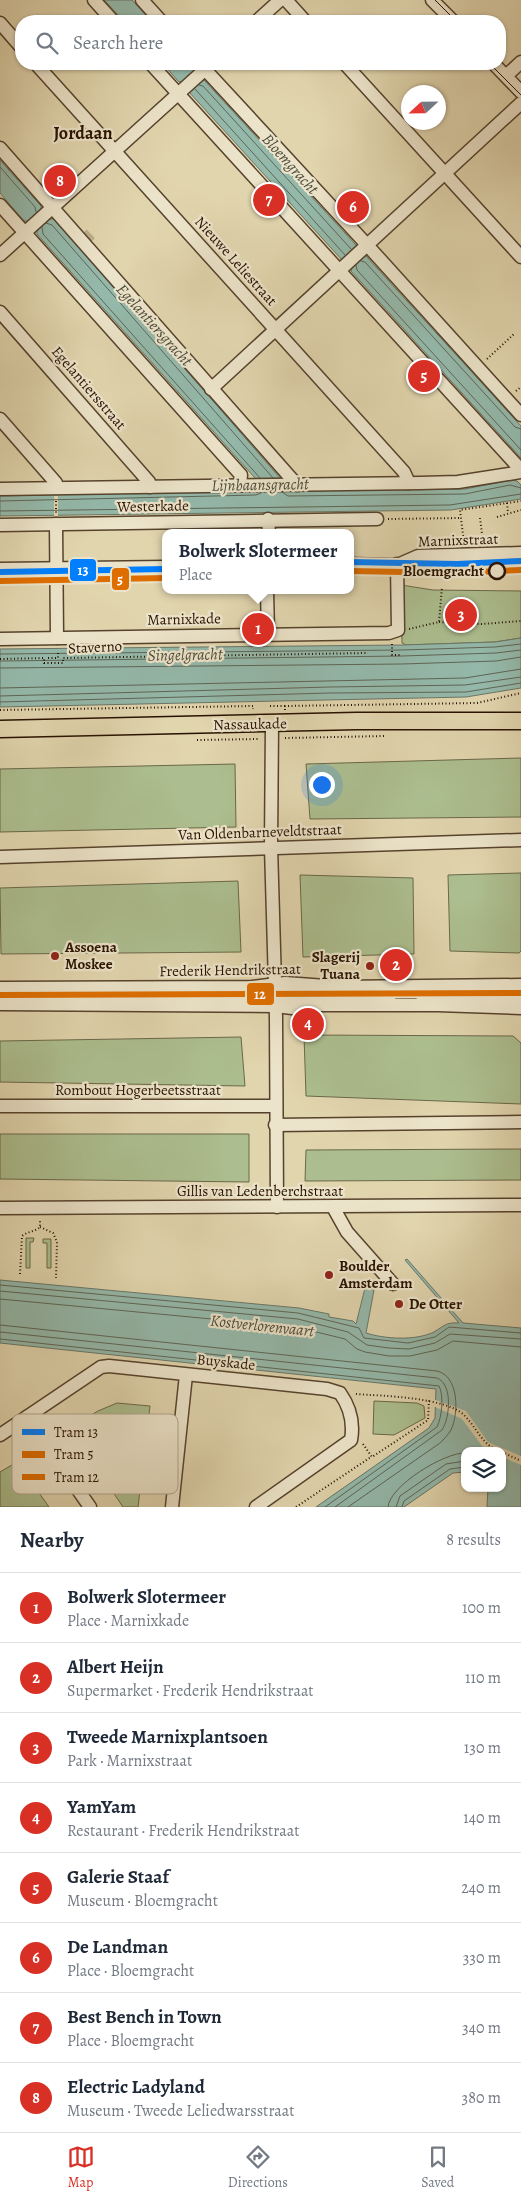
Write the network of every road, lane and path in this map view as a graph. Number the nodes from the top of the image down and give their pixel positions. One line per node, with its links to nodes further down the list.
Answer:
1 (94, 0): 6 (street)
2 (142, 0): 7 (street)
3 (280, 0): 8 (street)
4 (286, 0): 9 (street)
5 (432, 0): 10 (street)
6 (108, 15)
7 (156, 15)
8 (264, 15)
9 (300, 15)
10 (447, 15)
11 (0, 23): 12 (street)
12 (15, 40)
13 (521, 62): 20 (street)
14 (41, 70): 25 (street, Nieuwe Leliestraat)
15 (158, 70): 21 (street)
16 (202, 70): 21 (street)
17 (206, 70): 30 (street)
18 (351, 70): 26 (street)
19 (500, 70): 20 (street)
20 (506, 76): 22 (street)
21 (181, 91): 25 (street); 33 (street)
22 (521, 92)
23 (521, 104): 26 (street)
24 (0, 148): 28 (street)
25 (114, 151): 28 (street); 35 (street, Nieuwe Leliestraat)
26 (447, 174): 30 (street); 32 (street)
27 (0, 205): 29 (street)
28 (50, 210): 29 (street); 38 (street)
29 (27, 230): 31 (street); 43 (street)
30 (365, 249): 33 (street); 37 (street)
31 (0, 255)
32 (521, 257)
33 (342, 269): 35 (street); 41 (street)
34 (0, 312): 45 (street, Egelantiersstraat)
35 (276, 329): 38 (street); 42 (street, Nieuwe Leliestraat)
36 (514, 334): 37 (path)
37 (478, 368): 39 (street)
38 (211, 390): 44 (street)
39 (521, 415)
40 (0, 419): 47 (street)
41 (521, 471): 42 (street)
42 (408, 483): 44 (street)
43 (240, 485): 44 (street); 45 (street)
44 (291, 486)
45 (150, 487): 47 (street)
46 (0, 489): 47 (street)
47 (56, 492): 56 (path)
48 (521, 501): 49 (path)
49 (507, 503): 51 (path); 53 (path)
50 (521, 510): 51 (path)
51 (508, 513): 52 (path)
52 (497, 517)
53 (461, 518): 55 (path); 60 (path, Marnixstraat)
54 (480, 518): 61 (path, Marnixstraat)
55 (377, 519): 57 (street, Westerkade)
56 (56, 520): 57 (street, Westerkade); 58 (street, Westerkade); 67 (street)
57 (268, 520): 59 (street)
58 (0, 525)
59 (269, 529)
60 (467, 544)
61 (476, 545)
62 (521, 553): 64 (street, Marnixstraat)
63 (354, 564): 64 (street, Marnixstraat)
64 (397, 564): 65 (street, Marnixstraat); 73 (street)
65 (521, 564)
66 (162, 567): 67 (street)
67 (57, 568): 68 (street); 75 (street)
68 (0, 570)
69 (442, 588): 72 (path)
70 (267, 594): 74 (street)
71 (521, 621): 72 (path)
72 (439, 622): 73 (path)
73 (398, 630): 74 (street, Marnixkade)
74 (268, 634): 75 (street, Marnixkade)
75 (57, 638): 76 (street, Marnixkade)
76 (0, 639)
77 (368, 652): 82 (path, Staverno)
78 (392, 655): 79 (path)
79 (402, 655)
80 (48, 658): 81 (path)
81 (58, 658)
82 (0, 659)
83 (521, 693): 85 (path)
84 (270, 706): 85 (path)
85 (286, 706): 89 (path)
86 (0, 710): 87 (path)
87 (261, 710)
88 (521, 712): 90 (main road, Nassaukade)
89 (271, 717): 90 (main road, Nassaukade); 92 (main road, Nassaukade); 94 (street)
90 (500, 719): 91 (main road, Nassaukade)
91 (521, 721)
92 (0, 729)
93 (521, 840): 94 (street, Van Oldenbarneveldtstraat)
94 (271, 848): 95 (street, Van Oldenbarneveldtstraat); 98 (street)
95 (0, 857)
96 (521, 985): 98 (street, Frederik Hendrikstraat)
97 (0, 988): 98 (street, Frederik Hendrikstraat)
98 (275, 996): 99 (street, Frederik Hendrikstraat); 100 (street, Frederik Hendrikstraat); 101 (street, Frederik Hendrikstraat); 102 (street, Frederik Hendrikstraat); 104 (street)
99 (521, 996)
100 (0, 997)
101 (0, 1004)
102 (521, 1008)
103 (0, 1106): 104 (street, Rombout Hogerbeetsstraat)
104 (275, 1106): 106 (street)
105 (521, 1122): 106 (street)
106 (275, 1125): 108 (street)
107 (521, 1205): 109 (street, Gillis van Ledenberchstraat)
108 (277, 1207): 109 (street, Gillis van Ledenberchstraat); 111 (street, Gillis van Ledenberchstraat)
109 (332, 1207): 115 (street)
110 (0, 1208): 111 (street, Gillis van Ledenberchstraat)
111 (40, 1208): 112 (path)
112 (40, 1227): 113 (path); 114 (path)
113 (20, 1274)
114 (56, 1278)
115 (393, 1284)
116 (186, 1375): 117 (street, Buyskade); 119 (street, Buyskade); 124 (street)
117 (340, 1393): 118 (path); 121 (street)
118 (429, 1400): 123 (path); 126 (path)
119 (31, 1414)
120 (12, 1427): 122 (street)
121 (353, 1430): 126 (path); 132 (street)
122 (0, 1435)
123 (489, 1447)
124 (178, 1450)
125 (506, 1454): 127 (path)
126 (372, 1456): 133 (path)
127 (521, 1461)
128 (81, 1494): 130 (street)
129 (173, 1494): 131 (street)
130 (90, 1507)
131 (172, 1507)
132 (256, 1507)
133 (296, 1507)

